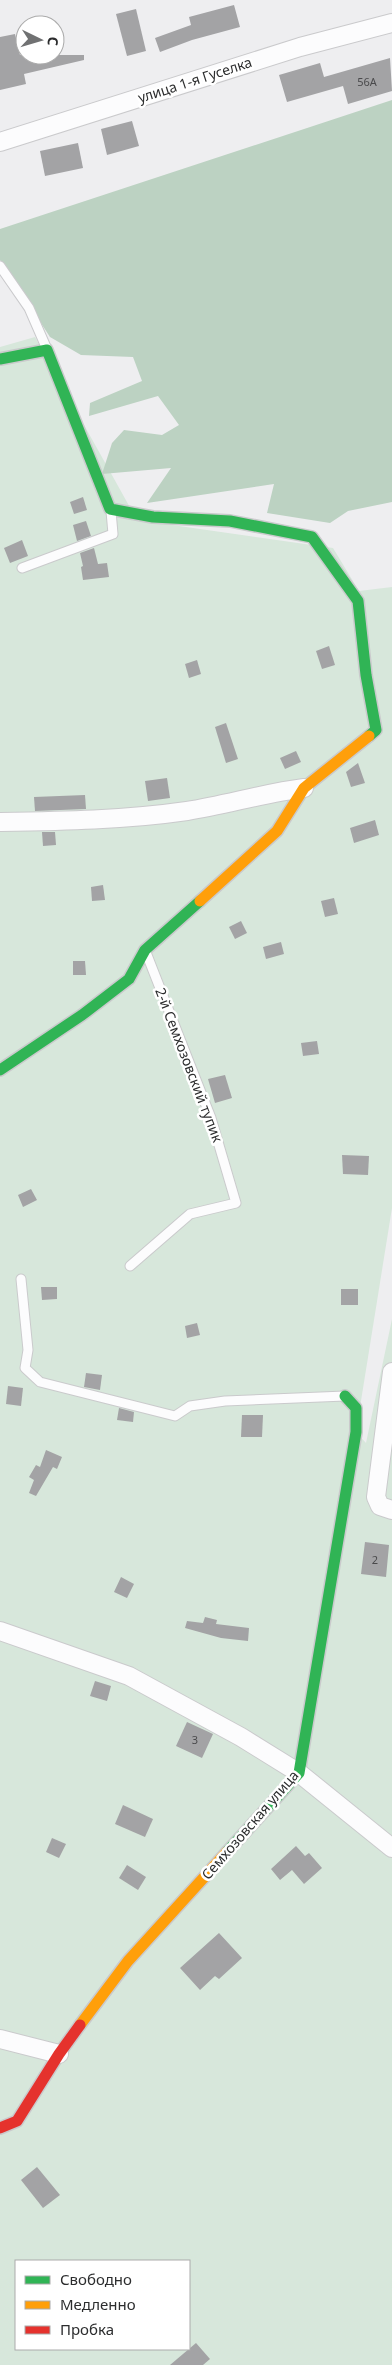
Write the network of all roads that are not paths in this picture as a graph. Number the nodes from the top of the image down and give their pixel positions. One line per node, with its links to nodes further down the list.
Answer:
1 (392, 23): 2 (street, улица 1-я Гуселка)
2 (0, 142)
3 (0, 266): 4 (lane)
4 (47, 350): 5 (street); 6 (street)
5 (0, 359)
6 (110, 509): 7 (lane); 8 (street)
7 (22, 568)
8 (384, 730): 9 (street)
9 (304, 788): 10 (street); 11 (street)
10 (0, 822)
11 (145, 950): 12 (street); 13 (lane, 2-й Семхозовский тупик)
12 (0, 1070)
13 (130, 1266)
14 (21, 1279): 16 (lane)
15 (391, 1381): 17 (street)
16 (345, 1396): 19 (street, Семхозовская улица)
17 (386, 1508)
18 (0, 1630): 19 (street)
19 (299, 1773): 20 (street); 22 (street, Семхозовская улица)
20 (392, 1848)
21 (0, 2039): 22 (street)
22 (59, 2054): 23 (street, Семхозовская улица)
23 (0, 2128)

